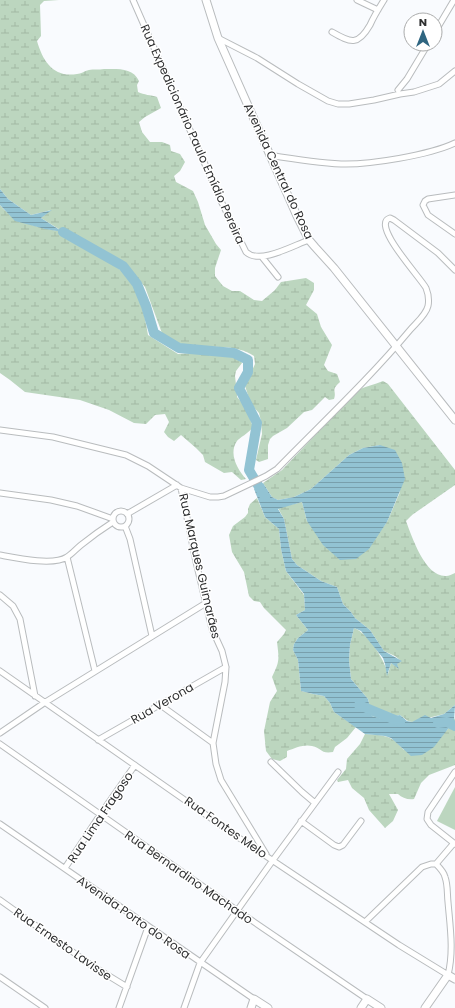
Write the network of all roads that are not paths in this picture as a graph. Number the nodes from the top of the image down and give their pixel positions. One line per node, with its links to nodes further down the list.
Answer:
1 (133, 0): 19 (street, Rua Expedicionário Paulo Emídio Pereira)
2 (206, 0): 9 (street, Avenida Central do Rosa)
3 (358, 0): 6 (street)
4 (384, 0): 6 (street)
5 (454, 0): 7 (street)
6 (378, 10): 8 (street)
7 (443, 19)
8 (332, 32)
9 (218, 38): 11 (street); 15 (street, Avenida Central do Rosa)
10 (423, 52): 12 (street)
11 (455, 71)
12 (398, 90)
13 (452, 144): 14 (street); 15 (street)
14 (455, 149)
15 (269, 155): 18 (street, Avenida Central do Rosa)
16 (455, 195): 17 (street)
17 (455, 234)
18 (309, 240): 19 (street); 22 (street, Avenida Central do Rosa)
19 (262, 257): 21 (street, Rua Expedicionário Paulo Emídio Pereira)
20 (455, 270): 22 (street, Rua Marques Guimarães)
21 (278, 277)
22 (396, 347): 23 (street, Avenida Central do Rosa); 25 (street, Rua Marques Guimarães)
23 (455, 420)
24 (0, 430): 25 (street)
25 (179, 487): 27 (street); 33 (street, Rua Marques Guimarães)
26 (0, 493): 28 (street)
27 (127, 514): 28 (street); 29 (street)
28 (113, 521): 29 (street); 31 (street)
29 (125, 526): 34 (street)
30 (0, 555): 31 (street)
31 (67, 557): 37 (street)
32 (0, 595): 38 (street)
33 (206, 604): 34 (street); 35 (street, Rua Marques Guimarães)
34 (152, 636): 37 (street)
35 (226, 667): 40 (street, Rua Verona); 43 (street, Rua Marques Guimarães)
36 (0, 670): 38 (street, Rua Fontes Melo)
37 (95, 671): 39 (street)
38 (35, 696): 39 (street, Rua Fontes Melo)
39 (44, 703): 41 (street); 42 (street, Rua Fontes Melo)
40 (159, 704): 42 (street, Rua Verona); 43 (street)
41 (0, 733)
42 (98, 740): 46 (street, Rua Fontes Melo)
43 (213, 743): 55 (street, Rua Marques Guimarães)
44 (0, 744): 50 (street, Rua Bernardino Machado)
45 (271, 762): 49 (street)
46 (135, 765): 50 (street, Rua Lima Fragoso); 55 (street, Rua Fontes Melo)
47 (338, 772): 49 (street)
48 (455, 772): 54 (street)
49 (315, 803): 51 (street)
50 (100, 815): 58 (street, Rua Lima Fragoso); 60 (street, Rua Bernardino Machado)
51 (301, 821): 52 (street); 56 (street)
52 (362, 821)
53 (0, 824): 58 (street, Avenida Porto do Rosa)
54 (455, 843): 57 (street)
55 (266, 855): 56 (street, Rua Fontes Melo)
56 (272, 860): 60 (street); 61 (street, Rua Fontes Melo)
57 (436, 864): 61 (street); 64 (street)
58 (65, 868): 62 (street, Avenida Porto do Rosa)
59 (0, 900): 67 (street, Rua Ernesto Lavisse)
60 (238, 911): 63 (street); 69 (street, Rua Bernardino Machado)
61 (366, 921): 64 (street, Rua Fontes Melo)
62 (148, 927): 63 (street, Avenida Porto do Rosa); 67 (street)
63 (200, 963): 68 (street, Avenida Porto do Rosa); 72 (street)
64 (448, 974): 66 (street, Rua Fontes Melo); 77 (street)
65 (0, 977): 70 (street)
66 (455, 979)
67 (127, 987): 71 (street)
68 (254, 999): 73 (street); 74 (street, Avenida Porto do Rosa)
69 (367, 999): 75 (street); 76 (street, Rua Bernardino Machado)
70 (45, 1008)
71 (119, 1008)
72 (184, 1008)
73 (251, 1008)
74 (268, 1008)
75 (361, 1008)
76 (381, 1008)
77 (425, 1008)

